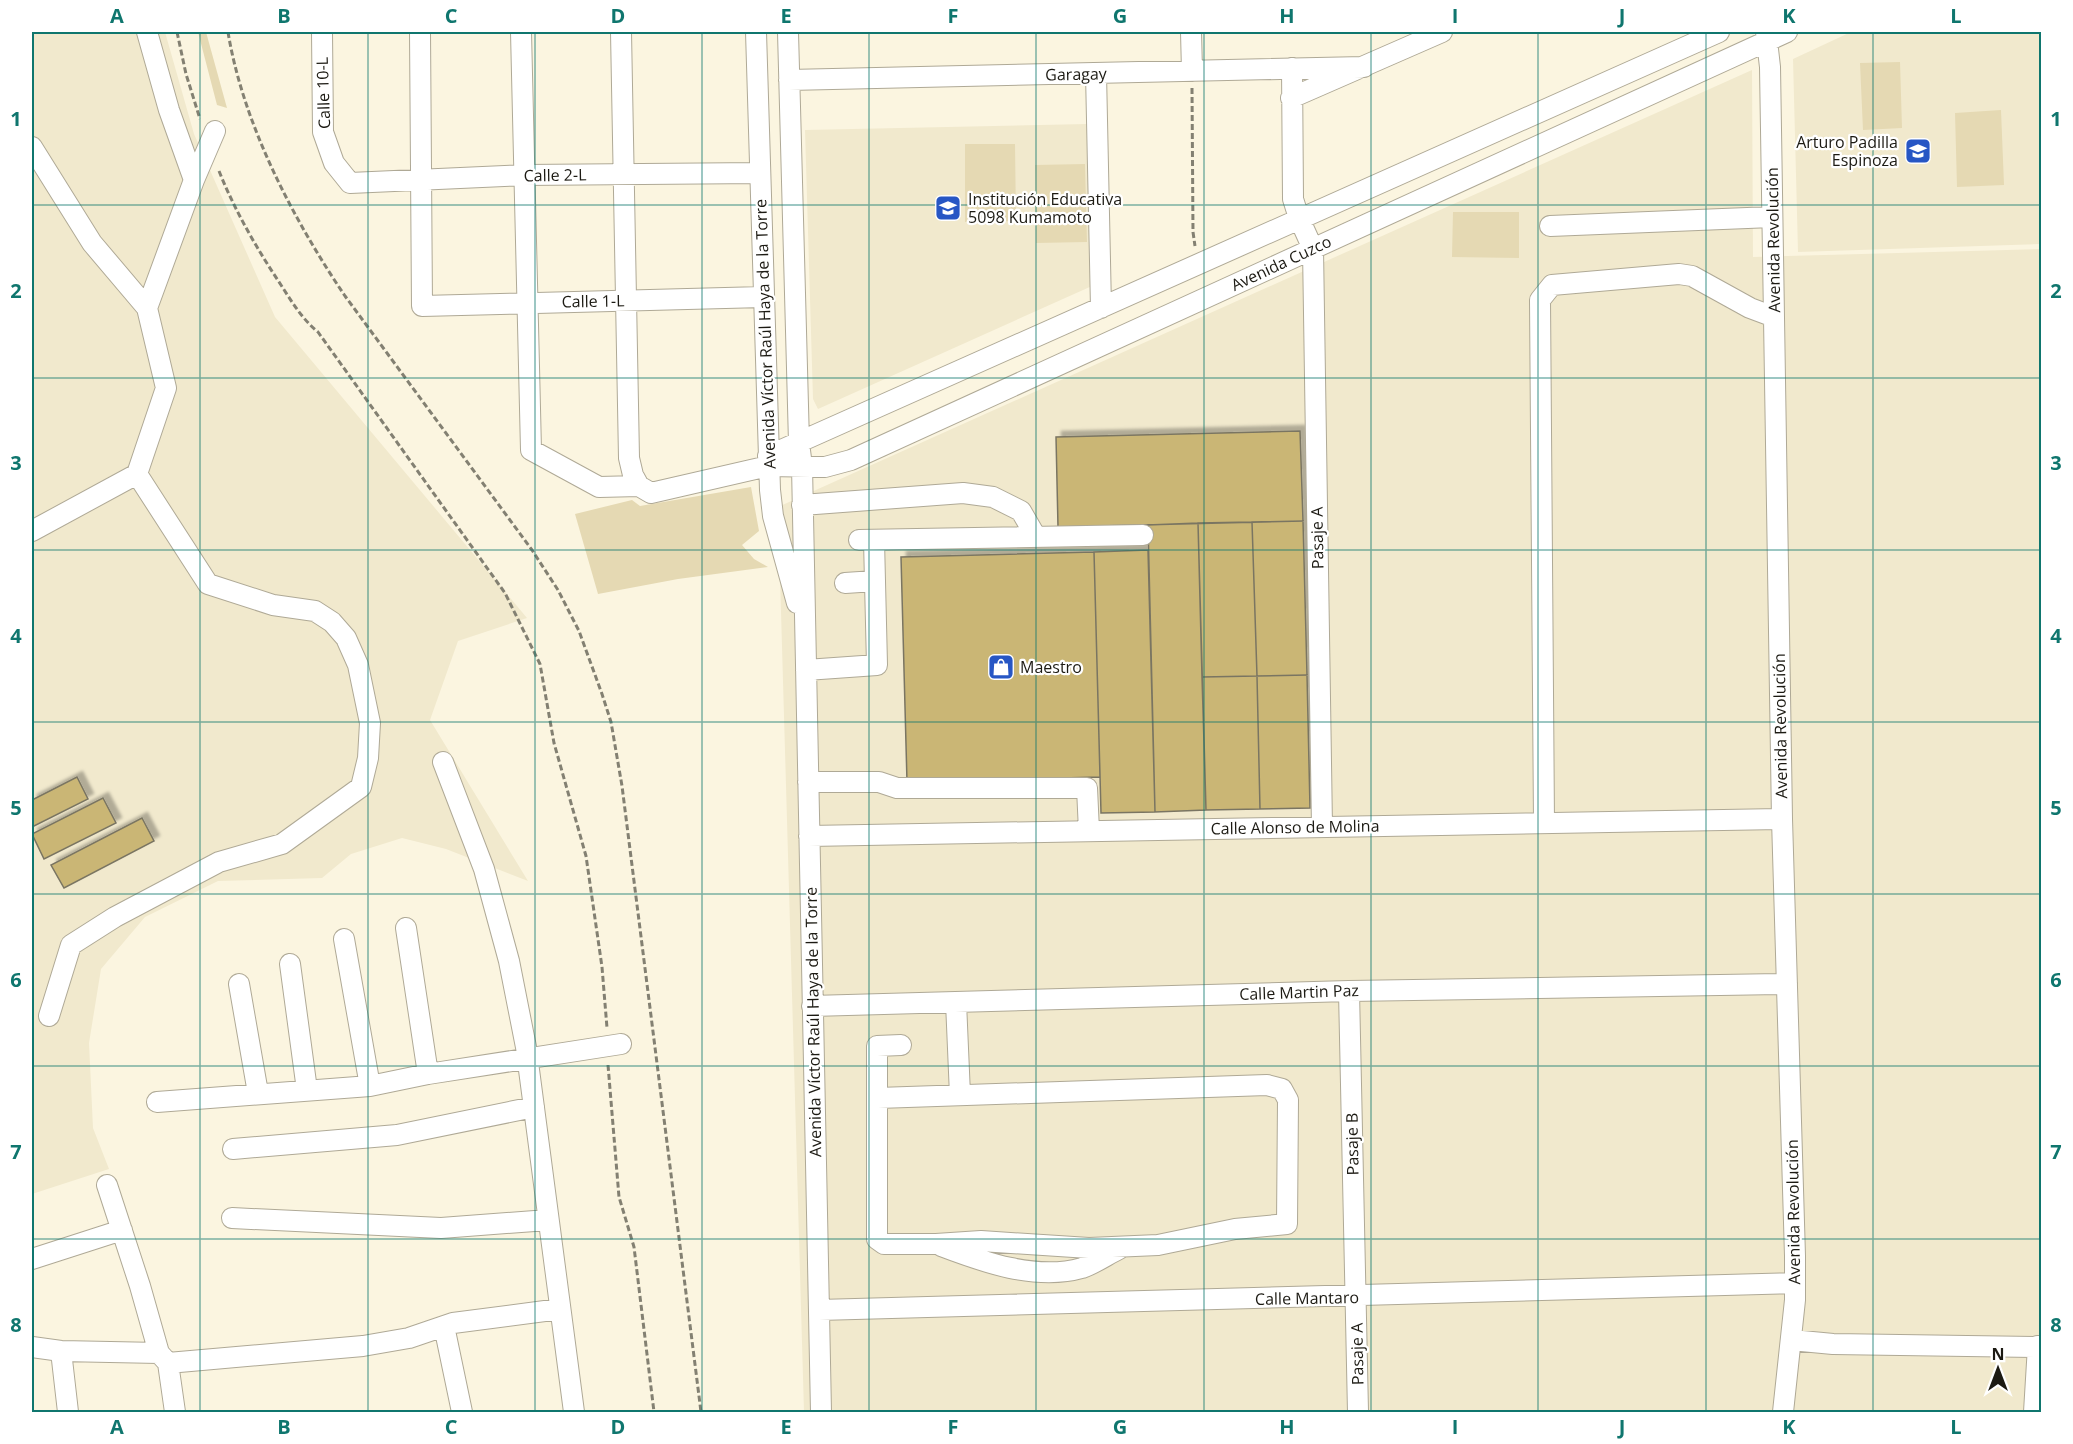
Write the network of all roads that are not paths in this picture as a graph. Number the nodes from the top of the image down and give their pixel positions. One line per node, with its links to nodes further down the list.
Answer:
1 (147, 32): 25 (street)
2 (322, 32): 26 (street, Calle 10-L)
3 (420, 32): 24 (street)
4 (521, 32): 22 (street)
5 (621, 32): 23 (street)
6 (756, 32): 21 (street, Avenida Víctor Raúl Haya de la Torre)
7 (788, 32): 17 (street, Avenida Víctor Raúl Haya de la Torre)
8 (1191, 32): 15 (street)
9 (1442, 32): 13 (street)
10 (1719, 32): 28 (street, Avenida Cuzco)
11 (1787, 32): 12 (street, Avenida Cuzco)
12 (1767, 36): 27 (street, Avenida Revolución); 30 (street, Avenida Cuzco)
13 (1364, 67): 14 (street, Garagay); 18 (street)
14 (1292, 69): 15 (street, Garagay); 18 (street)
15 (1192, 71): 16 (street, Garagay)
16 (1096, 73): 17 (street, Garagay); 35 (street)
17 (789, 80): 37 (street, Avenida Víctor Raúl Haya de la Torre)
18 (1291, 98): 28 (street)
19 (212, 138): 25 (street)
20 (32, 147): 34 (street)
21 (760, 173): 23 (street, Calle 2-L); 31 (street, Avenida Víctor Raúl Haya de la Torre)
22 (524, 175): 23 (street, Calle 2-L); 24 (street, Calle 2-L); 33 (street)
23 (624, 175): 32 (street)
24 (423, 179): 26 (street, Calle 2-L); 33 (street, Calle 1-L)
25 (194, 180): 34 (street)
26 (350, 183)
27 (1772, 217): 29 (street); 36 (street, Avenida Revolución)
28 (1299, 218): 30 (street); 35 (street, Avenida Cuzco)
29 (1550, 226)
30 (1313, 249): 39 (street, Avenida Cuzco); 54 (street, Pasaje A)
31 (763, 297): 32 (street, Calle 1-L); 38 (street, Avenida Víctor Raúl Haya de la Torre)
32 (626, 300): 33 (street, Calle 1-L); 41 (street)
33 (527, 303): 41 (street)
34 (147, 308): 40 (street)
35 (1101, 309): 37 (street, Avenida Cuzco)
36 (1773, 316): 52 (street, Avenida Revolución); 53 (street)
37 (799, 443): 38 (street, Avenida Cuzco); 39 (street, Avenida Víctor Raúl Haya de la Torre)
38 (768, 461): 39 (street, Avenida Cuzco); 41 (street); 48 (street, Avenida Víctor Raúl Haya de la Torre)
39 (802, 466): 42 (street, Avenida Víctor Raúl Haya de la Torre)
40 (137, 474): 43 (street); 65 (street)
41 (639, 486)
42 (802, 505): 45 (street); 48 (street, Avenida Víctor Raúl Haya de la Torre)
43 (32, 531)
44 (1143, 535): 45 (street)
45 (1036, 537): 46 (street)
46 (875, 581): 47 (street); 49 (street)
47 (845, 583)
48 (805, 632): 49 (street, Avenida Víctor Raúl Haya de la Torre)
49 (806, 670): 51 (street, Avenida Víctor Raúl Haya de la Torre)
50 (443, 762): 68 (street)
51 (808, 782): 55 (street); 56 (street, Avenida Víctor Raúl Haya de la Torre)
52 (1782, 819): 53 (street, Calle Alonso de Molina); 61 (street, Avenida Revolución)
53 (1544, 823): 54 (street, Calle Alonso de Molina)
54 (1322, 827): 55 (street, Calle Alonso de Molina)
55 (1089, 831): 56 (street, Calle Alonso de Molina)
56 (809, 836): 64 (street, Avenida Víctor Raúl Haya de la Torre)
57 (406, 928): 69 (street)
58 (344, 939): 70 (street)
59 (290, 964): 71 (street)
60 (239, 984): 72 (street)
61 (1787, 984): 62 (street, Calle Martin Paz); 83 (street, Avenida Revolución)
62 (1349, 991): 63 (street, Calle Martin Paz); 84 (street, Pasaje B)
63 (956, 1002): 64 (street, Calle Martin Paz); 73 (street)
64 (812, 1006): 86 (street, Avenida Víctor Raúl Haya de la Torre)
65 (49, 1016)
66 (614, 1045): 68 (street)
67 (901, 1045): 74 (street)
68 (527, 1059): 69 (street); 76 (street)
69 (428, 1074): 70 (street)
70 (370, 1086): 71 (street)
71 (307, 1090): 72 (street)
72 (258, 1093): 75 (street)
73 (960, 1095): 74 (street); 74 (street)
74 (878, 1098)
75 (157, 1102)
76 (534, 1107): 77 (street); 80 (street)
77 (233, 1149)
78 (107, 1185): 81 (street)
79 (232, 1218): 80 (street)
80 (548, 1220): 85 (street)
81 (122, 1230): 82 (street); 92 (street)
82 (32, 1259)
83 (1795, 1283): 84 (street, Calle Mantaro); 88 (street, Avenida Revolución)
84 (1355, 1296): 86 (street, Calle Mantaro); 98 (street, Pasaje A)
85 (560, 1310): 87 (street); 96 (street)
86 (819, 1310): 97 (street, Avenida Víctor Raúl Haya de la Torre)
87 (444, 1326): 92 (street); 95 (street)
88 (1791, 1340): 90 (street); 99 (street, Avenida Revolución)
89 (32, 1347): 91 (street)
90 (2040, 1347): 100 (street)
91 (61, 1351): 92 (street); 93 (street)
92 (163, 1358): 94 (street)
93 (68, 1413)
94 (175, 1413)
95 (462, 1413)
96 (574, 1413)
97 (821, 1413)
98 (1358, 1413)
99 (1783, 1413)
100 (2034, 1413)

